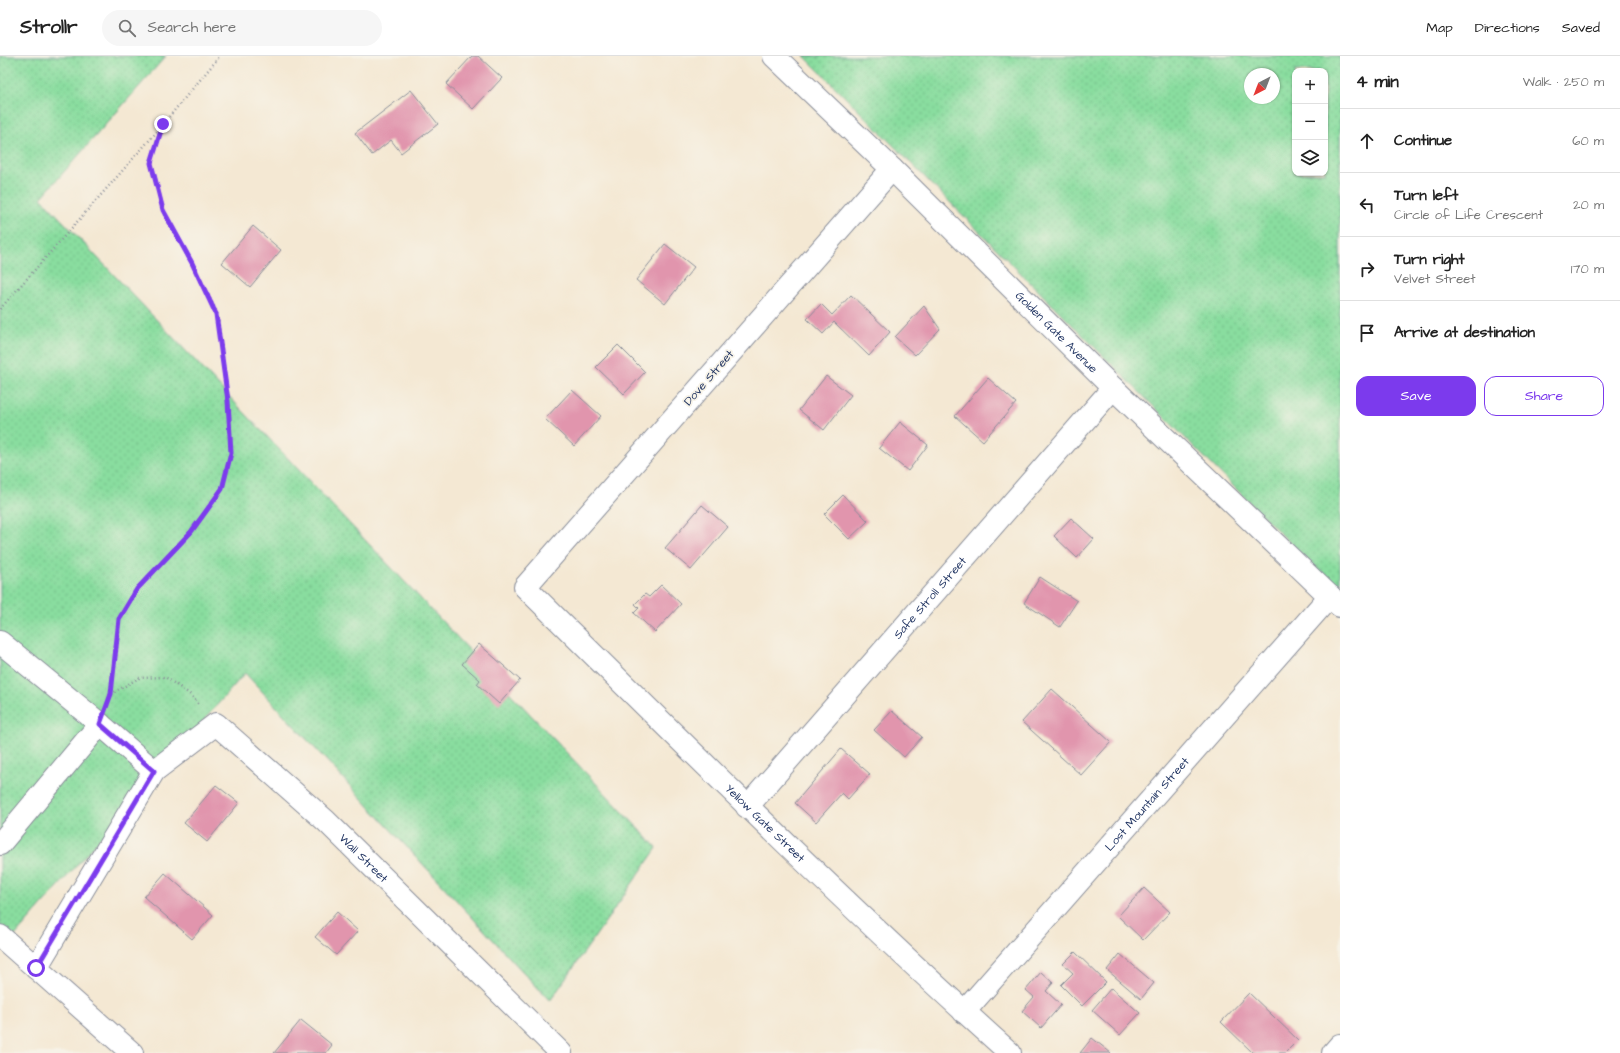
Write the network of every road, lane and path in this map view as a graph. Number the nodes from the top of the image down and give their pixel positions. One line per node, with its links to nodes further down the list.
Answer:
1 (220, 56): 3 (path)
2 (774, 56): 4 (street, Golden Gate Avenue)
3 (163, 124): 5 (path); 10 (path)
4 (892, 169): 6 (street, Golden Gate Avenue); 7 (street, Dove Street)
5 (0, 309)
6 (1114, 388): 8 (street, Golden Gate Avenue); 14 (street, Safe Stroll Street)
7 (525, 588): 14 (street, Yellow Gate Street)
8 (1335, 601): 18 (street, Lost Mountain Street)
9 (0, 642): 11 (street)
10 (111, 694): 11 (path); 12 (path)
11 (100, 724): 13 (street); 15 (street)
12 (216, 724): 13 (street); 21 (street, Wall Street)
13 (154, 771): 17 (street)
14 (747, 807): 18 (street, Yellow Gate Street)
15 (0, 844)
16 (0, 936): 17 (street)
17 (36, 968): 20 (street)
18 (964, 1012): 22 (street, Yellow Gate Street)
19 (1340, 1045): 23 (street)
20 (132, 1053)
21 (561, 1053)
22 (1010, 1053)
23 (1333, 1053)

